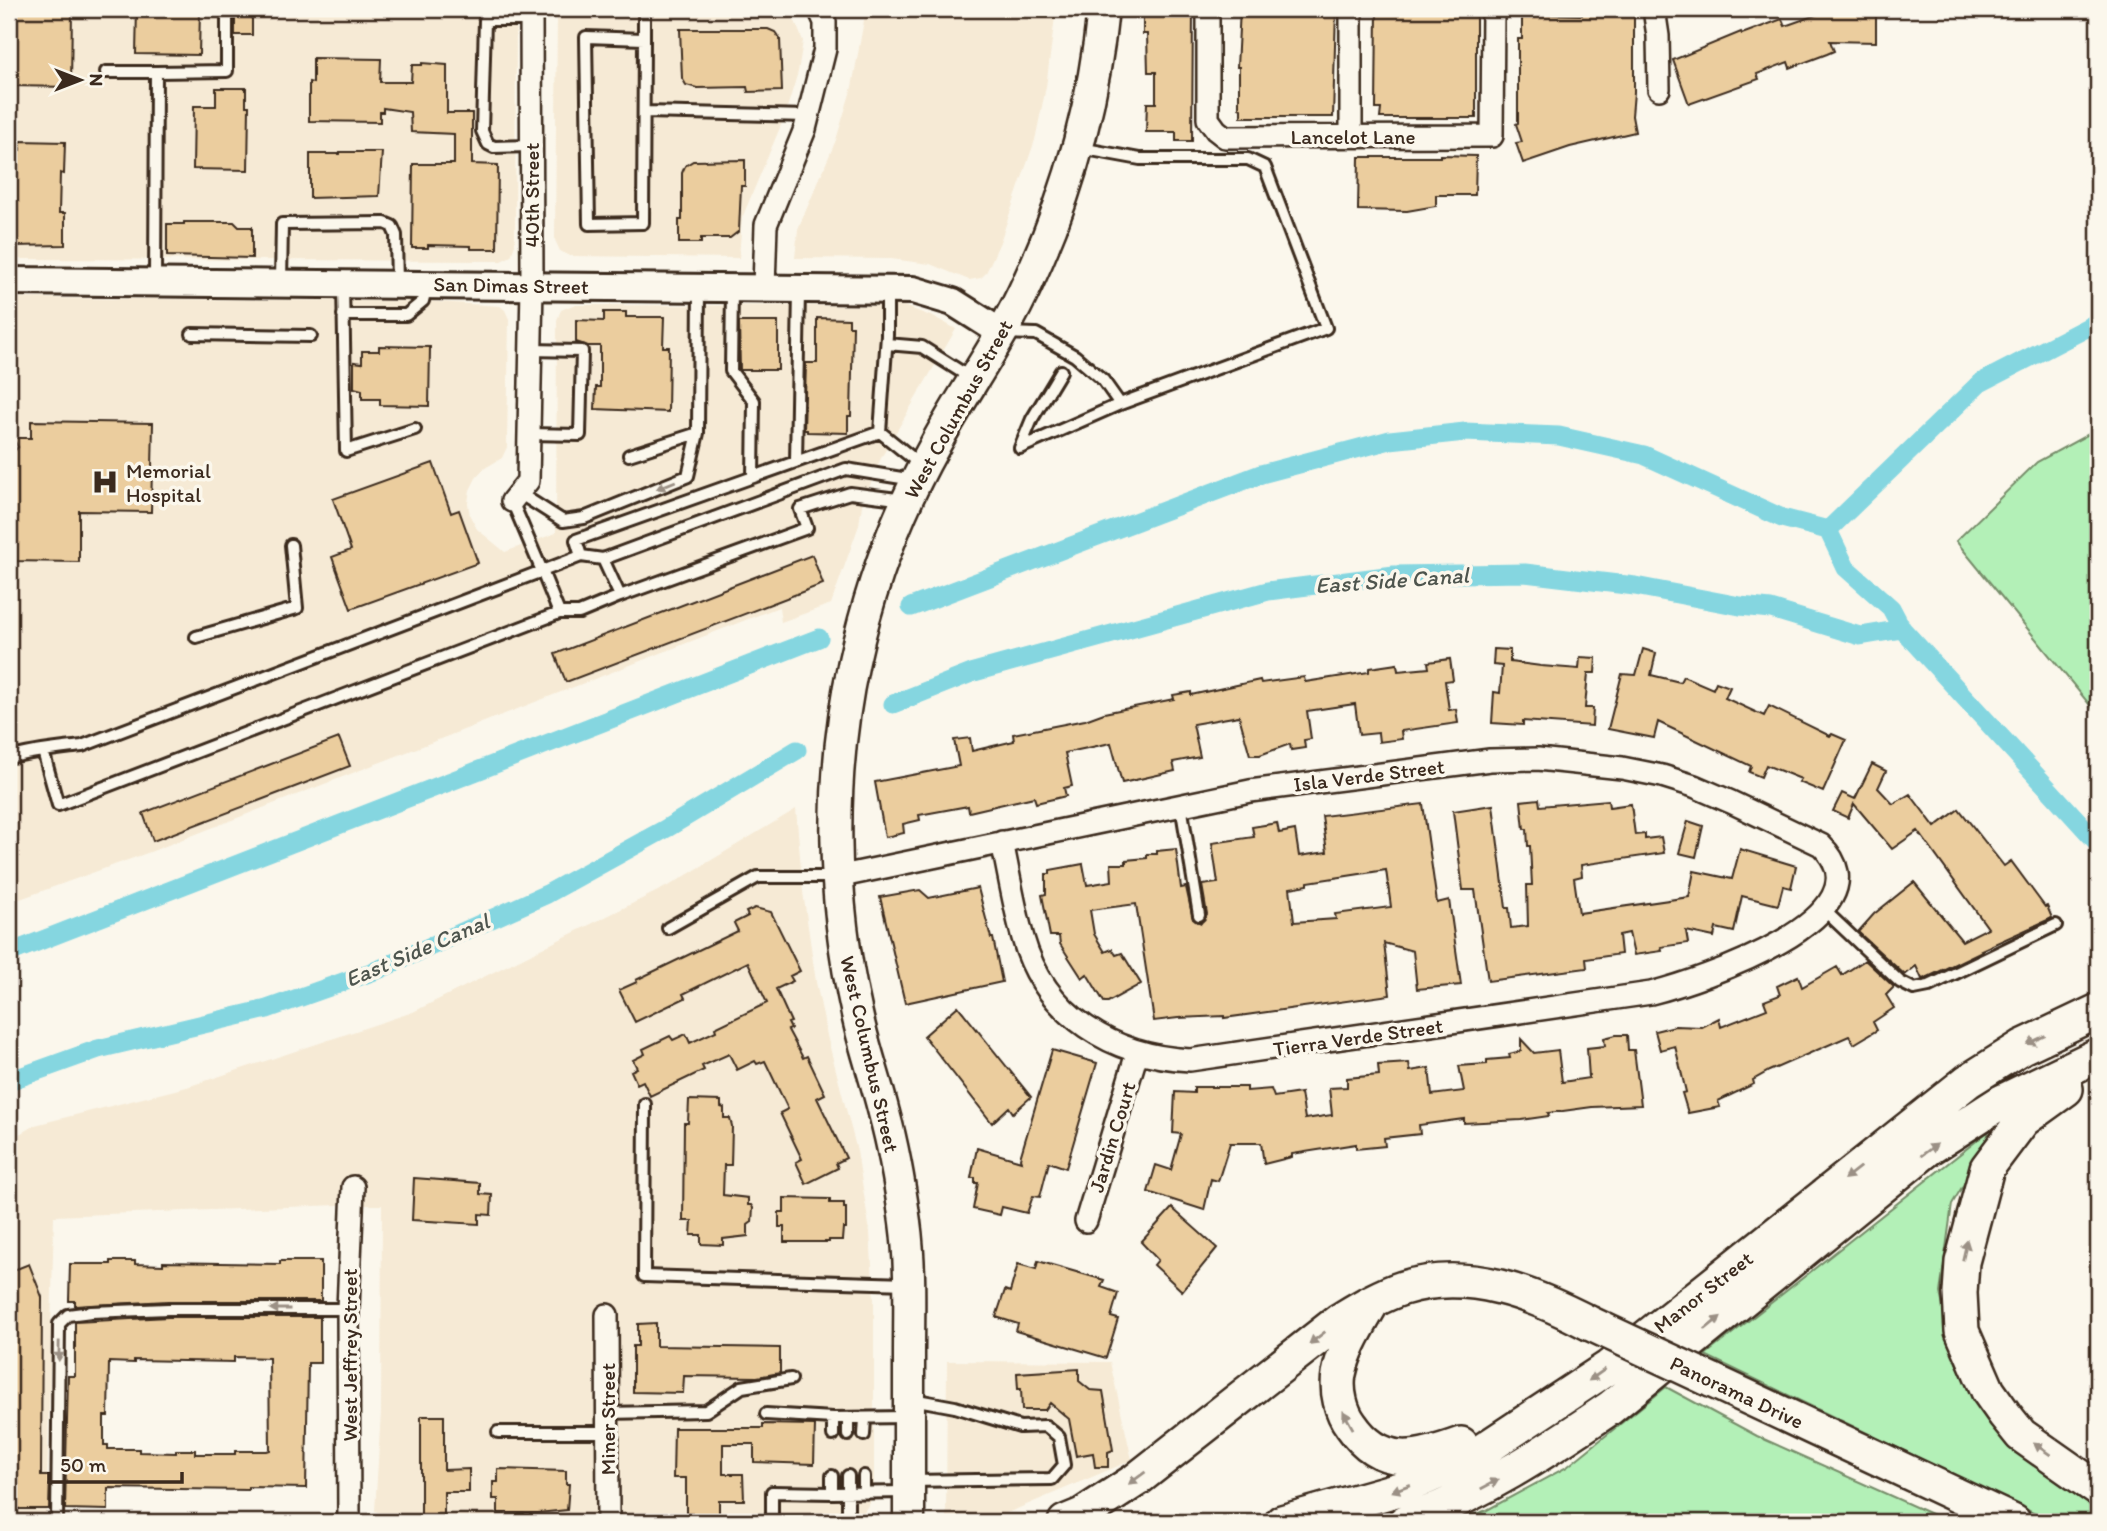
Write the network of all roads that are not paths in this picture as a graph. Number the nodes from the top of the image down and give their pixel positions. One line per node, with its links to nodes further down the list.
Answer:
1 (644, 9): 10 (lane)
2 (819, 9): 15 (street)
3 (1103, 9): 18 (main road, West Columbus Street)
4 (1208, 9): 16 (street, Lancelot Lane)
5 (1351, 9): 16 (street)
6 (1493, 9): 16 (street, Lancelot Lane)
7 (1654, 9): 13 (street)
8 (227, 11): 12 (lane)
9 (531, 15): 17 (street, 40th Street); 17 (lane)
10 (644, 39): 14 (lane); 14 (lane)
11 (106, 72): 12 (lane)
12 (156, 72): 20 (lane)
13 (1659, 89)
14 (645, 112): 15 (lane)
15 (809, 116): 28 (street)
16 (1351, 136)
17 (531, 146): 25 (street, 40th Street)
18 (1077, 148): 32 (main road, West Columbus Street); 39 (lane)
19 (9, 281): 20 (street, San Dimas Street)
20 (155, 283): 21 (street, San Dimas Street)
21 (281, 284): 22 (street, San Dimas Street); 23 (lane)
22 (343, 284): 23 (street, San Dimas Street); 31 (lane)
23 (397, 285): 24 (street, San Dimas Street)
24 (427, 285): 25 (street, San Dimas Street); 31 (lane)
25 (531, 286): 26 (street, San Dimas Street); 36 (street, 40th Street)
26 (699, 287): 27 (street, San Dimas Street); 42 (lane)
27 (732, 288): 28 (street, San Dimas Street); 46 (lane)
28 (764, 288): 29 (street, San Dimas Street)
29 (799, 288): 30 (street, San Dimas Street); 45 (lane)
30 (887, 289): 32 (street, San Dimas Street); 35 (lane)
31 (343, 315): 40 (lane)
32 (1002, 333): 38 (main road, West Columbus Street); 39 (lane)
33 (192, 334): 34 (lane)
34 (311, 336)
35 (887, 344): 38 (lane); 41 (lane)
36 (530, 350): 43 (street, 40th Street); 43 (lane)
37 (1061, 371): 39 (lane)
38 (974, 379): 47 (main road, West Columbus Street)
39 (1120, 404)
40 (415, 429)
41 (880, 432): 45 (lane); 47 (lane)
42 (698, 433): 44 (lane); 48 (lane, one-way to 48)
43 (529, 434): 48 (street, 40th Street)
44 (629, 454)
45 (796, 462): 46 (lane)
46 (752, 477): 50 (lane)
47 (916, 483): 51 (lane); 53 (lane); 60 (main road, West Columbus Street)
48 (515, 497): 52 (lane)
49 (291, 545): 55 (lane)
50 (581, 556): 51 (lane); 52 (lane)
51 (603, 559): 53 (lane)
52 (542, 571): 54 (lane); 56 (lane)
53 (620, 596): 54 (lane)
54 (559, 613): 56 (lane)
55 (196, 637)
56 (43, 751): 57 (lane)
57 (9, 758)
58 (1181, 805): 59 (street, Isla Verde Street); 61 (street, Isla Verde Street); 62 (lane)
59 (1002, 842): 60 (street, Isla Verde Street); 66 (street, Tierra Verde Street)
60 (837, 877): 64 (lane); 71 (main road, West Columbus Street)
61 (1824, 910): 63 (lane); 66 (street, Tierra Verde Street)
62 (1199, 915)
63 (2056, 925)
64 (668, 928)
65 (2098, 1011): 77 (main road, Manor Street, one-way to 77)
66 (1137, 1053): 70 (street, Jardin Court)
67 (2098, 1058): 91 (main road, one-way to 67); 103 (main road, Manor Street, one-way to 67)
68 (645, 1104): 71 (lane)
69 (353, 1187): 73 (street, West Jeffrey Street)
70 (1086, 1221)
71 (909, 1284): 76 (main road, West Columbus Street)
72 (1373, 1301): 77 (main road, one-way to 72); 101 (main road, Panorama Drive, one-way to 101); 104 (main road, Panorama Drive, bridge)
73 (348, 1309): 95 (lane, one-way to 95); 96 (street, West Jeffrey Street)
74 (607, 1315): 82 (street, Miner Street)
75 (791, 1379): 82 (lane)
76 (909, 1408): 81 (lane); 90 (main road, West Columbus Street); 90 (lane)
77 (1540, 1414): 102 (main road, Manor Street, one-way to 102)
78 (766, 1415): 79 (lane)
79 (832, 1418): 80 (lane); 86 (lane)
80 (848, 1418): 81 (lane); 84 (lane)
81 (865, 1418): 85 (lane)
82 (607, 1422): 83 (lane); 97 (street, Miner Street)
83 (498, 1432)
84 (848, 1435)
85 (864, 1435)
86 (832, 1436)
87 (832, 1476): 92 (lane)
88 (848, 1476): 93 (lane)
89 (864, 1476): 94 (lane)
90 (909, 1487): 94 (lane); 100 (main road, West Columbus Street)
91 (2098, 1489)
92 (832, 1493): 93 (lane); 98 (lane)
93 (848, 1493): 94 (lane); 99 (lane)
94 (864, 1493)
95 (57, 1522)
96 (349, 1522)
97 (608, 1522)
98 (772, 1522)
99 (848, 1522)
100 (909, 1522)
101 (1065, 1522)
102 (1282, 1522)
103 (1405, 1522)
104 (2014, 1522)

